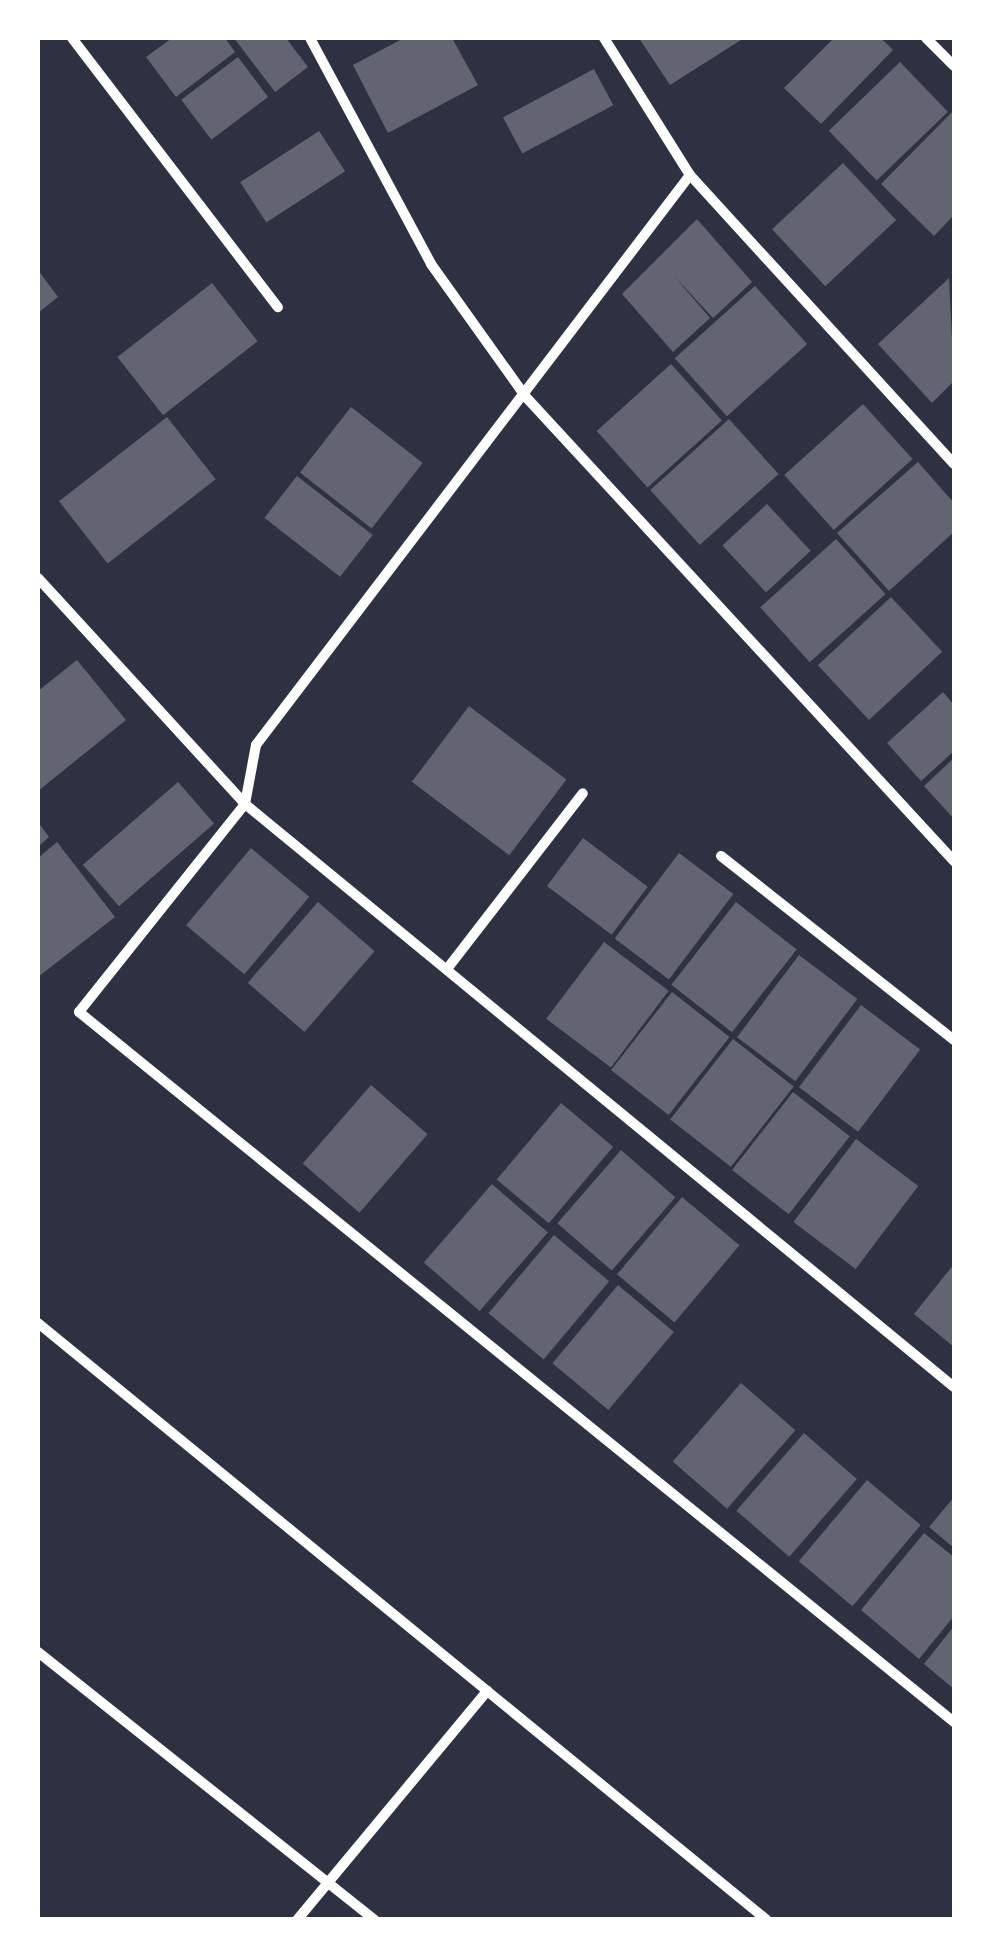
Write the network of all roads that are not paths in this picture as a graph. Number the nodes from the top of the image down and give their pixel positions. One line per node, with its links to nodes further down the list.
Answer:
1 (72, 38): 7 (street)
2 (310, 38): 8 (street)
3 (604, 38): 6 (street)
4 (926, 38): 5 (street)
5 (954, 66)
6 (690, 175): 8 (street); 9 (street)
7 (278, 307)
8 (525, 396): 12 (street); 14 (street)
9 (954, 464)
10 (38, 578): 12 (street)
11 (584, 793): 15 (street)
12 (245, 804): 15 (street); 21 (street)
13 (722, 856): 16 (street)
14 (954, 861)
15 (447, 969): 18 (street)
16 (954, 1040)
17 (38, 1323): 20 (street)
18 (954, 1386)
19 (38, 1652): 22 (street)
20 (486, 1692): 22 (street); 25 (street)
21 (954, 1722)
22 (328, 1882): 23 (street); 24 (street)
23 (297, 1920)
24 (375, 1920)
25 (767, 1920)

